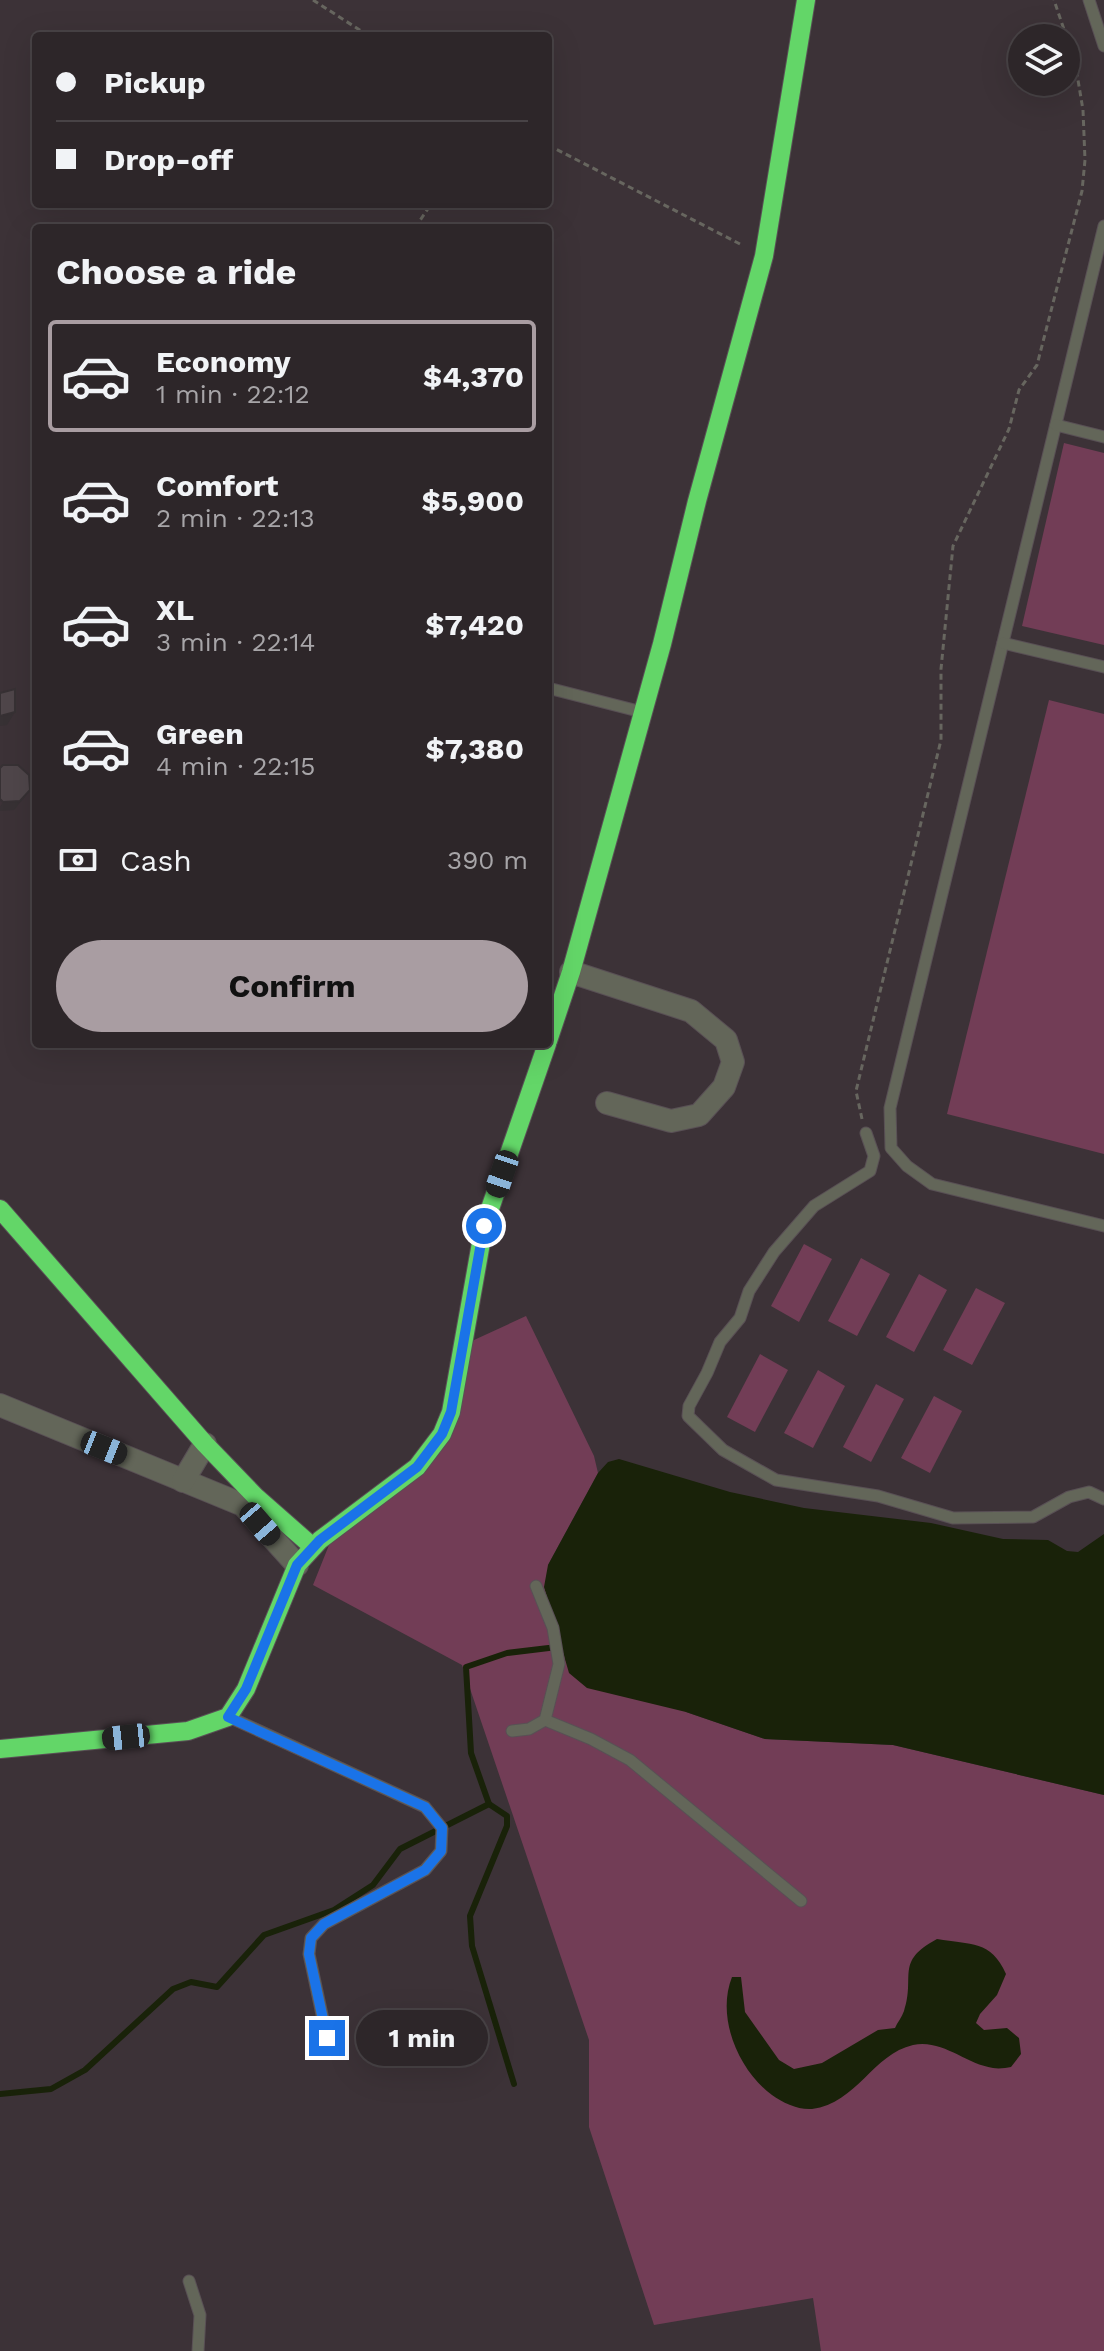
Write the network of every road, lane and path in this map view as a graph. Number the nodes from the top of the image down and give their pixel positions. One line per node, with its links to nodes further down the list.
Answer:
1 (313, 0): 5 (path)
2 (806, 0): 9 (street)
3 (1054, 0): 20 (path)
4 (1089, 0): 6 (lane)
5 (363, 32)
6 (1104, 46)
7 (552, 147): 9 (path)
8 (1104, 226): 10 (lane)
9 (764, 256): 15 (street)
10 (1056, 425): 11 (lane); 12 (lane)
11 (1104, 437)
12 (1003, 643): 13 (lane); 22 (lane)
13 (1104, 667)
14 (552, 689): 15 (lane)
15 (643, 712): 16 (street)
16 (571, 972): 17 (street); 19 (street)
17 (553, 1011)
18 (545, 1048): 28 (street)
19 (607, 1103)
20 (866, 1133): 26 (lane)
21 (0, 1209): 24 (street)
22 (1104, 1226)
23 (0, 1405): 25 (street)
24 (205, 1444): 25 (street); 27 (street)
25 (183, 1481): 27 (street)
26 (1104, 1499)
27 (249, 1500): 28 (street); 29 (street)
28 (313, 1547): 29 (street)
29 (297, 1565): 31 (street)
30 (536, 1586): 32 (lane)
31 (228, 1717): 34 (street); 36 (lane)
32 (545, 1720): 33 (lane); 35 (lane)
33 (512, 1731)
34 (0, 1749)
35 (801, 1901)
36 (327, 2038)
37 (189, 2281): 38 (lane)
38 (198, 2351)

